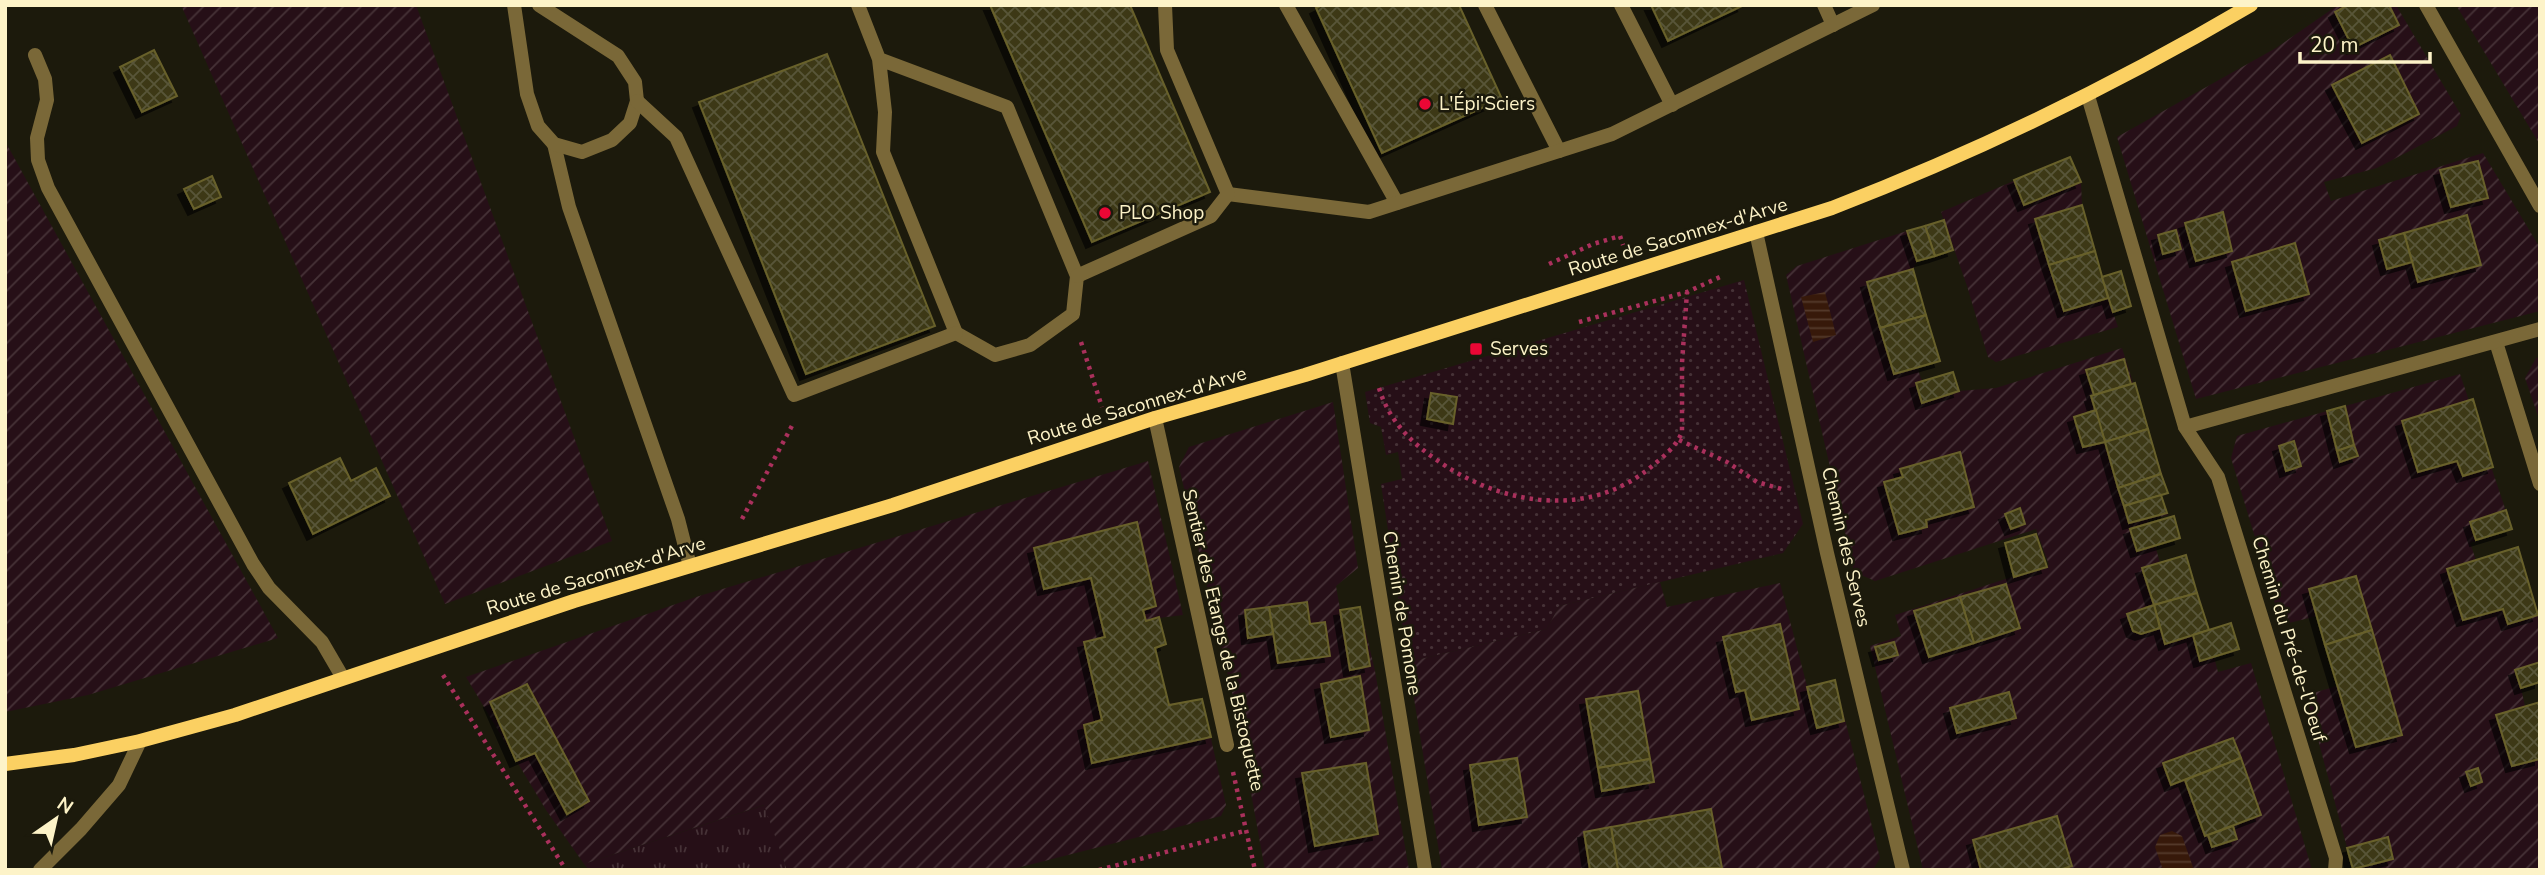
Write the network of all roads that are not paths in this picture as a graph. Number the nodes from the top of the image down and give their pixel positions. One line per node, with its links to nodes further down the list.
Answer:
1 (514, 5): 18 (street)
2 (539, 5): 16 (street)
3 (858, 5): 14 (street)
4 (1165, 5): 20 (street)
5 (1286, 5): 21 (street)
6 (1485, 5): 19 (street)
7 (1621, 5): 17 (street)
8 (1824, 5): 12 (street)
9 (1873, 5): 12 (street)
10 (2252, 5): 15 (street, Route de Saconnex-d'Arve)
11 (2426, 5): 22 (street)
12 (1833, 25): 17 (street)
13 (35, 55): 33 (street)
14 (879, 59): 24 (street); 26 (street)
15 (2088, 96): 23 (street, Route de Saconnex-d'Arve); 30 (street, Chemin du Pré-de-l'Oeuf)
16 (637, 101): 18 (street); 26 (street)
17 (1672, 105): 19 (street)
18 (554, 144): 32 (street)
19 (1559, 151): 21 (street)
20 (1228, 194): 21 (street); 24 (street)
21 (1397, 203)
22 (2540, 206)
23 (1756, 233): 28 (street, Route de Saconnex-d'Arve); 39 (street, Chemin des Serves)
24 (1077, 276): 26 (street)
25 (2540, 329): 27 (street)
26 (956, 332)
27 (2496, 342): 30 (street); 31 (street)
28 (1342, 363): 29 (street, Route de Saconnex-d'Arve); 38 (street, Chemin de Pomone)
29 (1155, 418): 32 (street, Route de Saconnex-d'Arve); 35 (street, Sentier des Etangs de la Bistoquette)
30 (2185, 427): 40 (street, Chemin du Pré-de-l'Oeuf)
31 (2540, 484)
32 (690, 566): 33 (street, Route de Saconnex-d'Arve)
33 (343, 678): 34 (street, Route de Saconnex-d'Arve)
34 (140, 741): 36 (street, Route de Saconnex-d'Arve); 37 (street)
35 (1227, 745)
36 (5, 764)
37 (40, 870)
38 (1425, 870)
39 (1903, 870)
40 (2335, 870)

